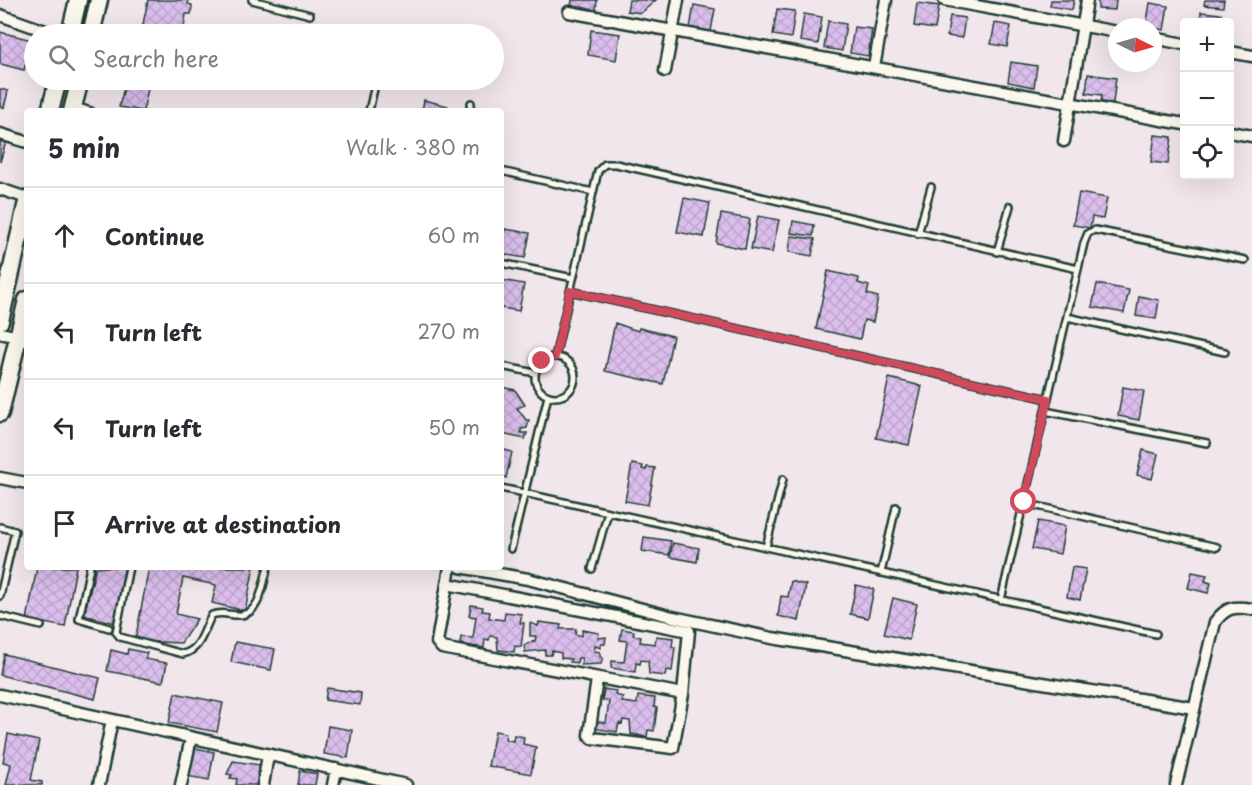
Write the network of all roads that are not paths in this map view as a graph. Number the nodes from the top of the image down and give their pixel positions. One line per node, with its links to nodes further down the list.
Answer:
1 (78, 0): 12 (highway)
2 (99, 0): 13 (highway)
3 (252, 0): 10 (lane)
4 (678, 0): 16 (street)
5 (886, 0): 21 (street)
6 (944, 0): 14 (street)
7 (1087, 0): 14 (street)
8 (569, 12): 16 (street)
9 (0, 15): 11 (street)
10 (310, 15)
11 (26, 24)
12 (72, 24)
13 (93, 24)
14 (1083, 26): 15 (street); 27 (street)
15 (1108, 30)
16 (672, 31): 21 (street); 22 (street)
17 (1162, 40): 18 (street)
18 (1180, 43)
19 (1234, 53): 20 (street)
20 (1252, 56)
21 (874, 67): 27 (street)
22 (665, 71)
23 (55, 90): 28 (highway)
24 (78, 90): 29 (highway)
25 (374, 90): 30 (lane)
26 (471, 103): 31 (lane)
27 (1070, 103): 32 (street); 37 (street)
28 (51, 108)
29 (73, 108)
30 (370, 108)
31 (470, 108)
32 (1180, 123)
33 (1234, 133): 35 (street)
34 (0, 134): 36 (street)
35 (1252, 136)
36 (24, 141)
37 (1064, 141)
38 (504, 172): 41 (lane)
39 (931, 187): 45 (lane)
40 (0, 189): 42 (street)
41 (593, 192): 45 (lane); 50 (lane)
42 (24, 199)
43 (1010, 206): 46 (lane)
44 (24, 213): 53 (highway)
45 (918, 234): 46 (lane)
46 (997, 252): 49 (lane)
47 (1245, 261): 49 (lane)
48 (504, 264): 50 (lane)
49 (1078, 269): 52 (lane)
50 (573, 278): 51 (lane)
51 (570, 291): 57 (lane); 61 (lane)
52 (1067, 317): 56 (lane); 61 (lane)
53 (0, 321)
54 (0, 333): 55 (street)
55 (23, 338): 63 (highway)
56 (1225, 352)
57 (555, 357): 59 (lane); 60 (lane)
58 (504, 367): 59 (lane)
59 (535, 374): 60 (lane)
60 (548, 396): 69 (lane)
61 (1048, 399): 62 (lane)
62 (1045, 411): 64 (lane); 70 (lane)
63 (0, 413)
64 (1207, 443)
65 (0, 477): 67 (street)
66 (783, 479): 75 (lane)
67 (24, 482)
68 (504, 489): 69 (lane)
69 (525, 493): 72 (lane); 76 (lane)
70 (1024, 502): 74 (lane); 86 (lane)
71 (896, 507): 83 (lane)
72 (608, 512): 75 (lane); 77 (lane)
73 (0, 527): 85 (lane)
74 (1217, 547)
75 (766, 548): 83 (lane)
76 (511, 549)
77 (592, 569)
78 (89, 570): 91 (lane)
79 (128, 570): 80 (lane)
80 (267, 570)
81 (449, 570): 84 (street)
82 (476, 570): 89 (street)
83 (881, 573): 86 (lane)
84 (447, 584): 92 (street); 94 (street)
85 (0, 596)
86 (1001, 600): 93 (lane)
87 (1252, 609): 97 (street)
88 (0, 616): 90 (lane)
89 (673, 617): 92 (street); 97 (street)
90 (41, 626)
91 (109, 628)
92 (689, 632): 95 (street)
93 (1156, 634)
94 (597, 679): 95 (street); 95 (street)
95 (683, 694)
96 (0, 695): 98 (street)
97 (1194, 708): 107 (street)
98 (112, 720): 99 (street); 102 (street)
99 (191, 738): 100 (street); 103 (street)
100 (268, 755): 101 (street); 104 (street)
101 (336, 769): 105 (street); 106 (street)
102 (99, 785)
103 (182, 785)
104 (263, 785)
105 (333, 785)
106 (406, 785)
107 (1176, 785)

